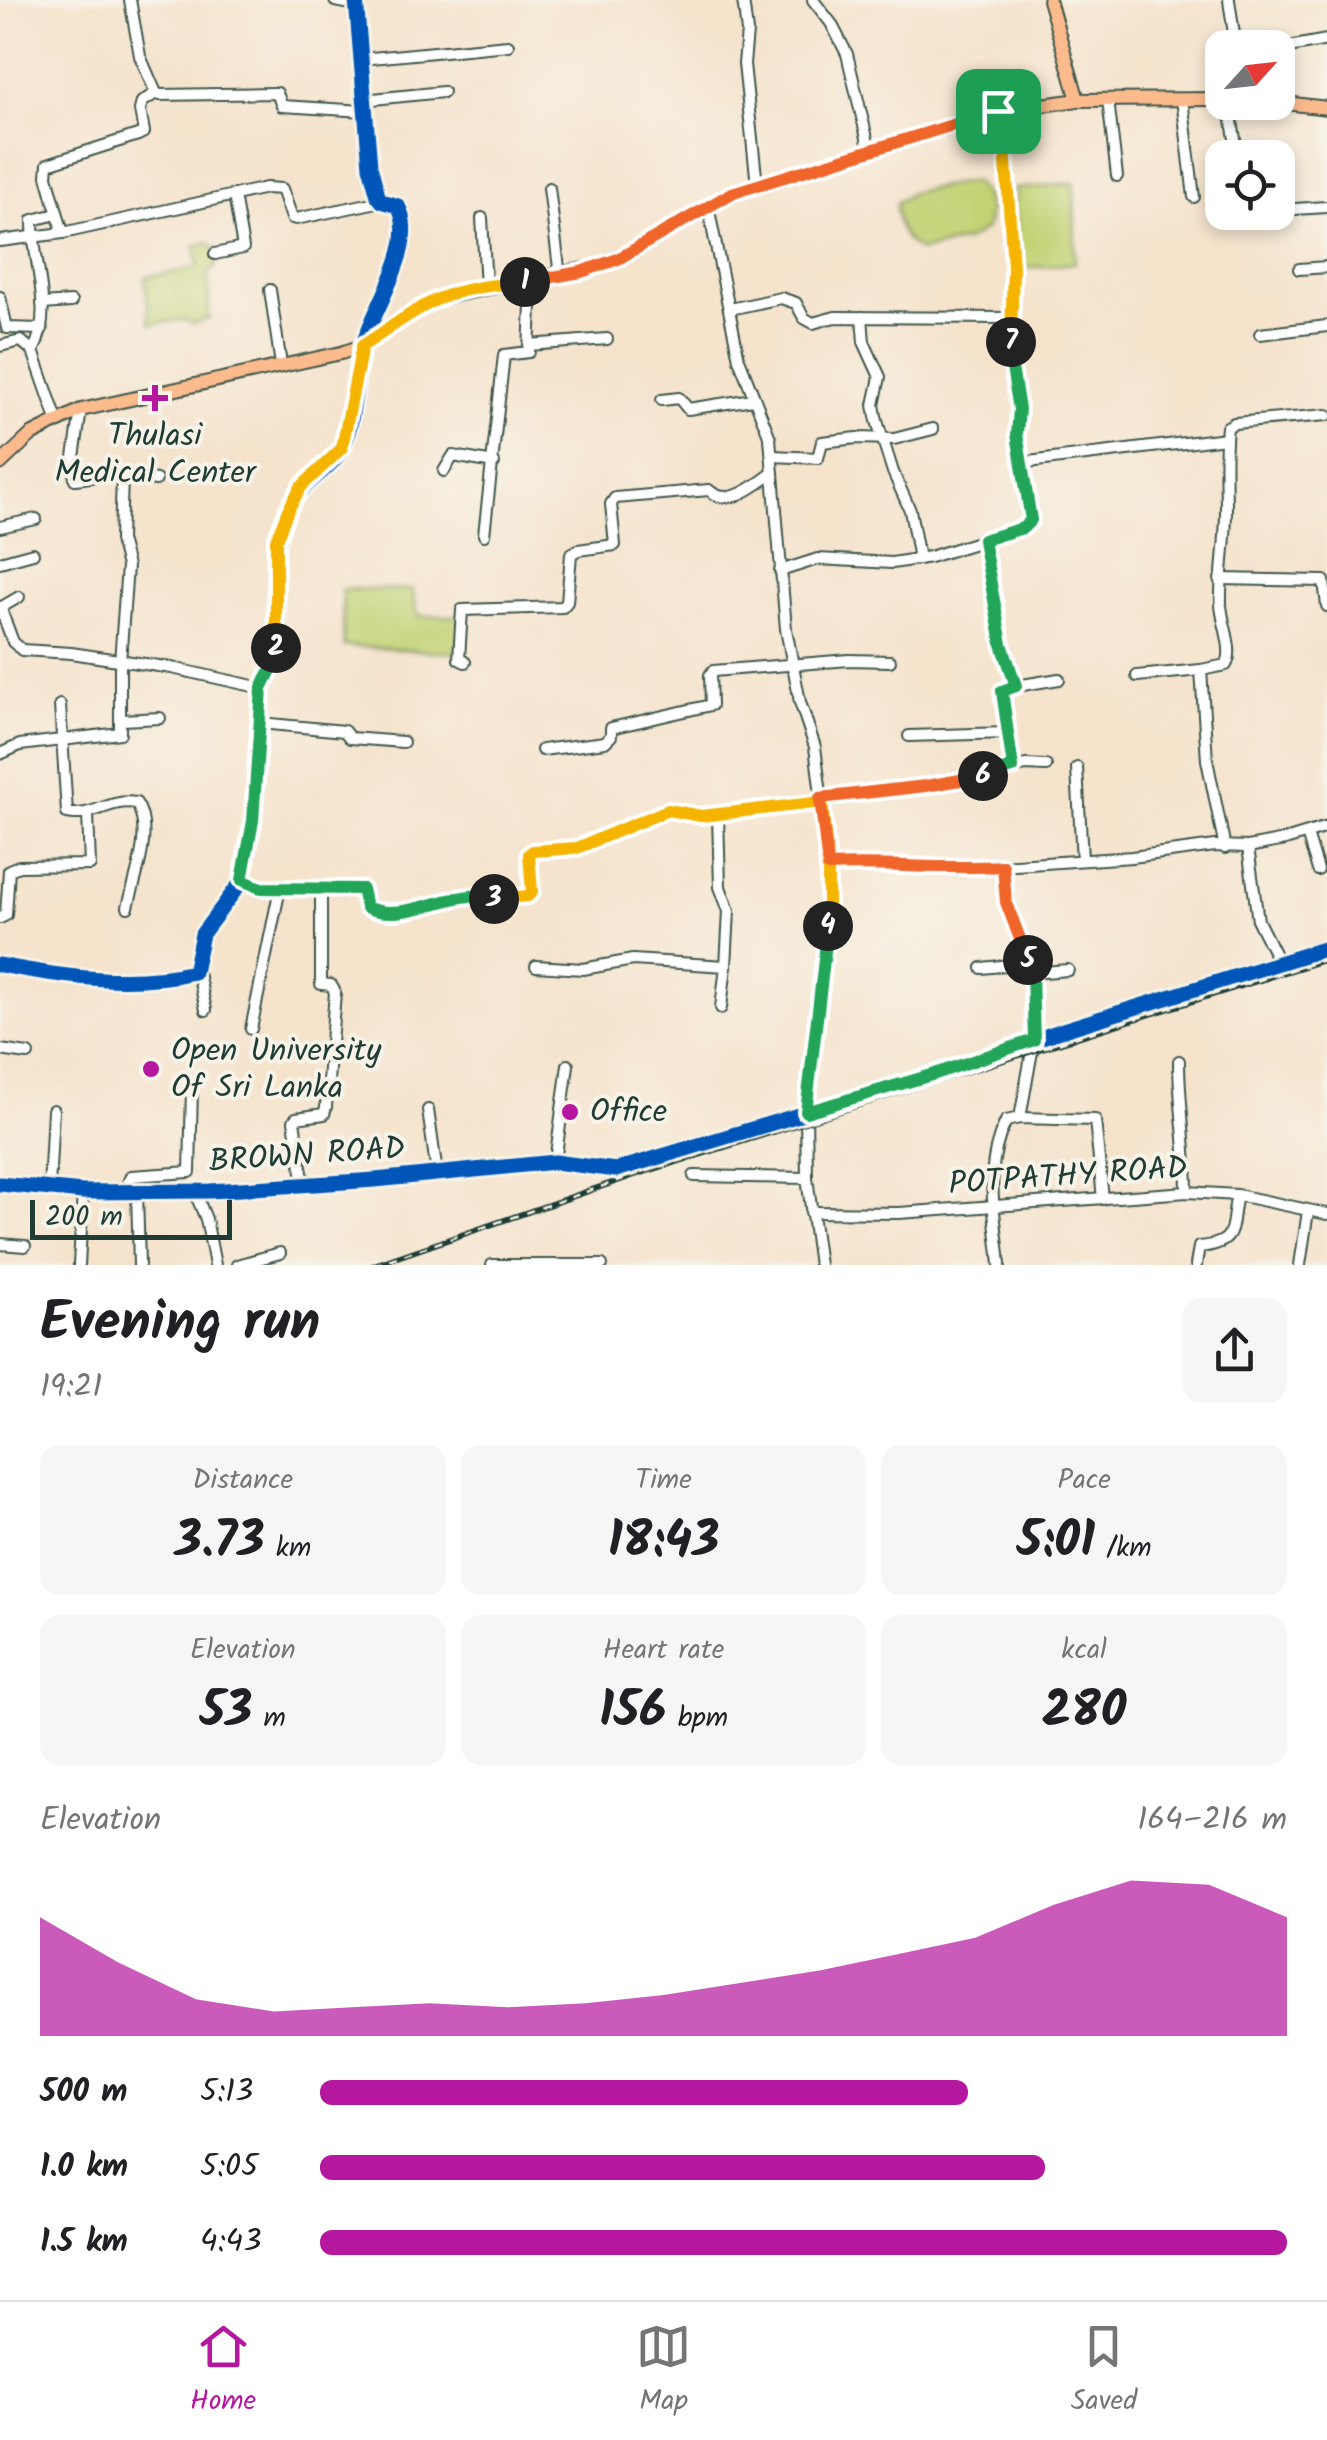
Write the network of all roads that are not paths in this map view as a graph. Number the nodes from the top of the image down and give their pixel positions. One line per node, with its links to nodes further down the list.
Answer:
1 (130, 0): 14 (street)
2 (742, 0): 25 (street)
3 (813, 0): 23 (street)
4 (1049, 0): 16 (main road)
5 (1229, 0): 8 (street)
6 (335, 2): 7 (street)
7 (357, 2): 12 (street)
8 (1233, 30)
9 (1327, 40): 11 (street)
10 (508, 45): 12 (street)
11 (1295, 46)
12 (361, 59): 20 (street)
13 (444, 92): 20 (street)
14 (156, 93): 20 (street); 33 (street)
15 (1182, 99): 17 (main road); 18 (main road); 28 (street)
16 (1078, 100): 17 (main road); 22 (main road)
17 (1108, 100): 24 (street)
18 (1205, 100)
19 (1295, 104): 21 (main road)
20 (364, 106): 29 (street)
21 (1327, 108)
22 (998, 111): 23 (main road); 50 (street)
23 (870, 152): 25 (main road)
24 (1117, 176)
25 (756, 185): 30 (main road)
26 (549, 188): 41 (street)
27 (234, 195): 29 (street); 35 (street); 38 (street)
28 (1194, 197)
29 (382, 202): 57 (street)
30 (708, 206): 41 (main road); 48 (street)
31 (1327, 207): 32 (street)
32 (1295, 209)
33 (58, 214): 35 (street); 36 (street)
34 (482, 218): 43 (street)
35 (63, 233): 36 (street)
36 (34, 236): 37 (street); 47 (street)
37 (0, 242)
38 (215, 254)
39 (1327, 267): 40 (street)
40 (1299, 269)
41 (560, 276): 42 (main road)
42 (532, 282): 43 (main road); 55 (street)
43 (486, 287): 57 (main road)
44 (270, 290): 59 (street)
45 (0, 297): 52 (street)
46 (71, 302): 47 (street)
47 (42, 304): 52 (street)
48 (730, 309): 49 (street); 61 (street)
49 (862, 317): 50 (street); 67 (street)
50 (1010, 318): 71 (street)
51 (1327, 326): 53 (street)
52 (42, 328): 58 (street)
53 (1260, 334)
54 (607, 339): 55 (street)
55 (529, 345): 69 (street)
56 (0, 346): 58 (street)
57 (362, 346): 59 (main road); 96 (street)
58 (33, 351): 64 (street)
59 (281, 364): 62 (main road)
60 (662, 400): 61 (street)
61 (753, 400): 68 (street)
62 (80, 410): 64 (main road); 74 (street)
63 (1327, 415): 66 (street)
64 (57, 420): 70 (main road)
65 (933, 428): 67 (street)
66 (1226, 438): 71 (street); 84 (street)
67 (884, 439): 68 (street); 81 (street)
68 (772, 456): 73 (street)
69 (494, 463): 72 (street); 78 (street)
70 (0, 464)
71 (1020, 464): 79 (street)
72 (444, 471)
73 (773, 473): 83 (street); 89 (street)
74 (122, 476): 75 (street); 88 (street)
75 (156, 480)
76 (36, 518): 77 (street)
77 (0, 527)
78 (484, 536)
79 (983, 540): 81 (street); 95 (street)
80 (33, 553): 82 (street)
81 (919, 559): 83 (street)
82 (0, 562)
83 (780, 571): 91 (street)
84 (1220, 579): 86 (street); 92 (street)
85 (19, 598): 87 (street)
86 (1327, 606)
87 (0, 608): 88 (street)
88 (120, 662): 96 (street); 99 (street)
89 (465, 662)
90 (890, 662): 91 (street)
91 (792, 664): 105 (street); 110 (street)
92 (1202, 670): 93 (street); 116 (street)
93 (1138, 676)
94 (1059, 679): 95 (street)
95 (1016, 686): 102 (street)
96 (262, 688): 100 (street)
97 (60, 706): 103 (street)
98 (160, 718): 99 (street)
99 (122, 720): 103 (street)
100 (260, 723): 104 (street); 121 (street)
101 (910, 736): 102 (street)
102 (1009, 736): 108 (street)
103 (64, 742): 106 (street); 111 (street)
104 (403, 742)
105 (542, 750)
106 (0, 754)
107 (1046, 766): 108 (street)
108 (1013, 768): 110 (street)
109 (1077, 768): 117 (street)
110 (821, 800): 112 (street); 118 (street)
111 (88, 815): 124 (street); 125 (street)
112 (718, 815): 123 (street); 130 (street)
113 (1327, 827): 114 (street)
114 (1307, 834): 115 (street); 120 (street)
115 (1248, 847): 116 (street); 127 (street)
116 (1224, 848): 117 (street)
117 (1082, 860): 119 (street)
118 (828, 866): 119 (street); 146 (street)
119 (1003, 866): 133 (street)
120 (1318, 870)
121 (242, 880): 122 (street); 131 (street)
122 (280, 888): 123 (street); 137 (street)
123 (322, 890): 153 (street)
124 (128, 906)
125 (0, 918)
126 (1327, 948): 127 (street)
127 (1278, 961): 138 (street)
128 (0, 965): 131 (street)
129 (536, 966): 130 (street)
130 (726, 966): 135 (street)
131 (197, 968): 136 (street)
132 (982, 968): 133 (street)
133 (1030, 968): 134 (street); 138 (street)
134 (1068, 970)
135 (721, 1008)
136 (206, 1010)
137 (251, 1029)
138 (1034, 1040): 146 (street); 147 (street)
139 (0, 1050): 140 (street)
140 (28, 1054)
141 (1178, 1061): 159 (street)
142 (568, 1065): 148 (street)
143 (192, 1088): 157 (street)
144 (53, 1110): 154 (street)
145 (428, 1110): 149 (street)
146 (806, 1112): 148 (street, BROWN ROAD); 151 (street)
147 (1020, 1118): 161 (street); 162 (street)
148 (554, 1162): 149 (street, BROWN ROAD)
149 (437, 1174): 153 (street, BROWN ROAD)
150 (694, 1176): 151 (street)
151 (807, 1178): 164 (street)
152 (0, 1184): 154 (street, BROWN ROAD)
153 (304, 1185): 155 (street, BROWN ROAD)
154 (50, 1188): 156 (street, BROWN ROAD)
155 (194, 1190): 158 (street, BROWN ROAD); 171 (street)
156 (83, 1192): 157 (street, BROWN ROAD); 169 (street)
157 (124, 1192): 158 (street, BROWN ROAD)
158 (137, 1192): 170 (street)
159 (1186, 1192): 160 (street, POTPATHY ROAD); 161 (street, POTPATHY ROAD)
160 (1237, 1195): 163 (street, POTPATHY ROAD); 177 (street)
161 (1103, 1199): 162 (street, POTPATHY ROAD)
162 (995, 1207): 164 (street, POTPATHY ROAD); 176 (street)
163 (1308, 1211): 165 (street, POTPATHY ROAD); 178 (street)
164 (811, 1212): 175 (street)
165 (1327, 1214)
166 (0, 1244): 167 (street)
167 (25, 1246)
168 (280, 1253): 172 (street)
169 (79, 1265)
170 (138, 1265)
171 (215, 1265)
172 (236, 1265)
173 (492, 1265): 174 (street)
174 (602, 1265)
175 (818, 1265)
176 (1000, 1265)
177 (1196, 1265)
178 (1300, 1265)

